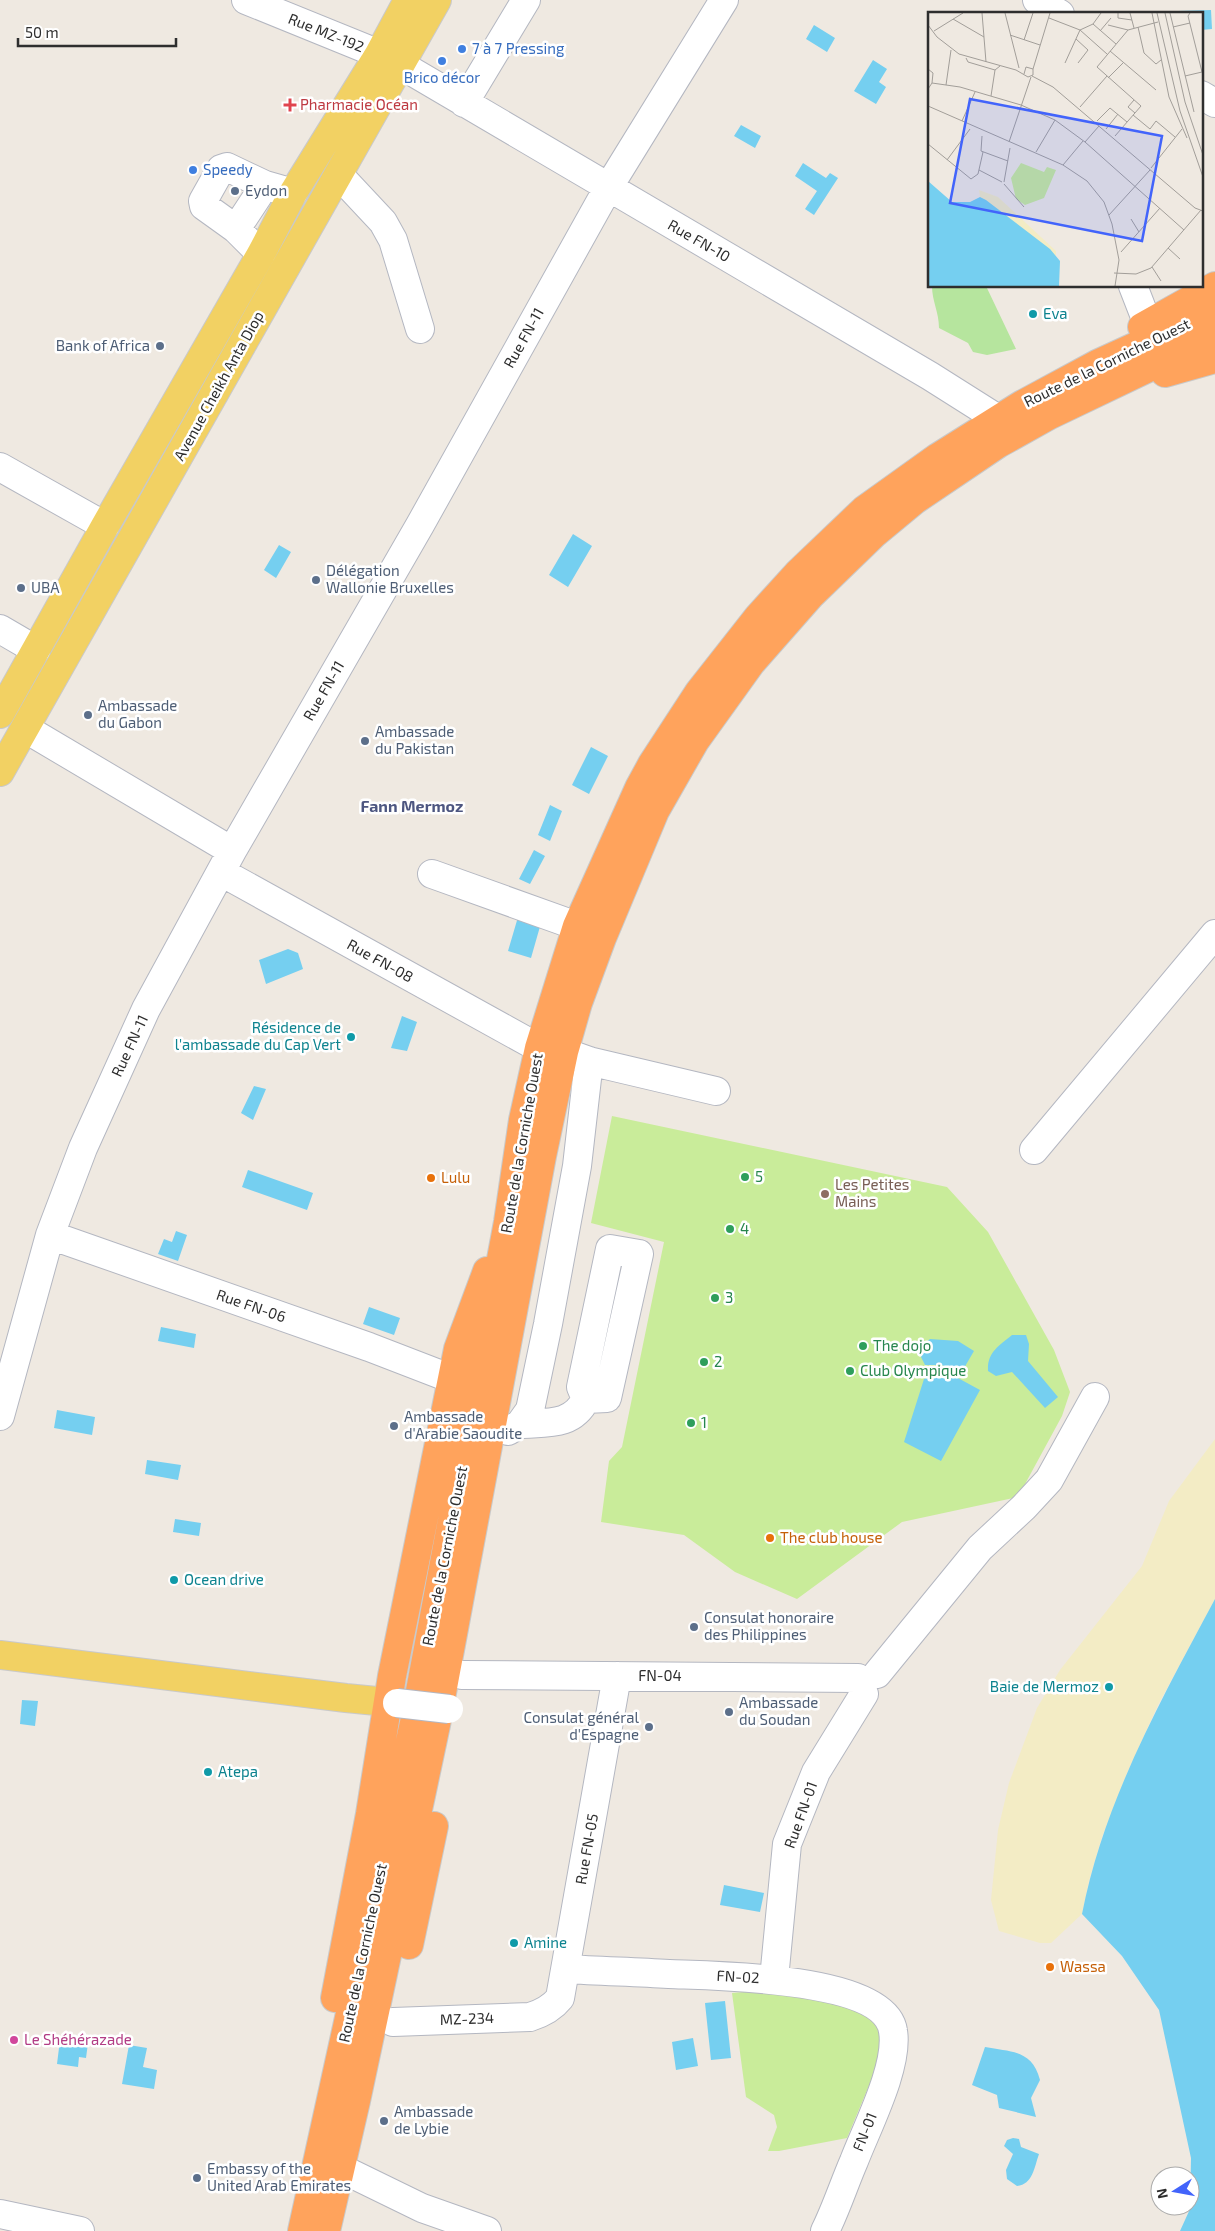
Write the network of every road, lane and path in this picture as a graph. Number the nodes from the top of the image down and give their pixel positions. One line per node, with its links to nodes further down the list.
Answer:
1 (246, 0): 8 (street, Rue MZ-192)
2 (408, 0): 8 (main road, Avenue Cheikh Anta Diop)
3 (437, 0): 8 (main road, Avenue Cheikh Anta Diop)
4 (526, 0): 10 (street)
5 (724, 0): 14 (street, Rue FN-11)
6 (1037, 0): 7 (street)
7 (1057, 12)
8 (390, 59): 10 (street, Rue FN-10); 12 (main road, Avenue Cheikh Anta Diop); 15 (main road, Avenue Cheikh Anta Diop)
9 (1202, 96): 11 (street)
10 (464, 103): 14 (street, Rue FN-10)
11 (1215, 103)
12 (339, 175): 22 (street); 33 (main road, Avenue Cheikh Anta Diop)
13 (265, 185): 15 (street); 16 (street); 16 (street)
14 (608, 188): 27 (street, Rue FN-10); 35 (street, Rue FN-11)
15 (293, 193): 17 (main road, Avenue Cheikh Anta Diop)
16 (236, 230): 17 (street)
17 (261, 254): 29 (main road, Avenue Cheikh Anta Diop)
18 (1215, 286): 21 (highway)
19 (1134, 288): 21 (street)
20 (1215, 310): 25 (highway, Route de la Corniche Ouest)
21 (1147, 322): 25 (highway)
22 (420, 329)
23 (1215, 336): 26 (highway, Route de la Corniche Ouest)
24 (1215, 359): 26 (highway)
25 (1097, 364): 27 (highway, Route de la Corniche Ouest)
26 (1119, 382): 39 (highway, Route de la Corniche Ouest)
27 (998, 419): 37 (highway, Route de la Corniche Ouest)
28 (0, 467): 29 (street)
29 (104, 526): 31 (main road, Avenue Cheikh Anta Diop)
30 (0, 629): 31 (street)
31 (36, 650): 32 (main road, Avenue Cheikh Anta Diop)
32 (0, 714)
33 (26, 729): 34 (main road, Avenue Cheikh Anta Diop); 35 (street, Rue FN-08)
34 (0, 772)
35 (227, 861): 39 (street, Rue FN-08); 44 (street, Rue FN-11)
36 (432, 874): 37 (street)
37 (577, 926): 39 (highway, Route de la Corniche Ouest)
38 (1215, 934): 42 (street)
39 (564, 1054): 40 (street, Rue FN-08); 41 (highway, Route de la Corniche Ouest); 43 (highway, Route de la Corniche Ouest); 49 (street)
40 (716, 1091)
41 (550, 1117): 49 (highway); 61 (highway, Route de la Corniche Ouest)
42 (1034, 1150)
43 (508, 1222): 45 (highway); 62 (highway, Route de la Corniche Ouest)
44 (50, 1234): 45 (street, Rue FN-06); 48 (street, Rue FN-11)
45 (452, 1379): 54 (highway)
46 (1095, 1397): 53 (street, Rue FN-01)
47 (586, 1399): 47 (street); 49 (street)
48 (0, 1416)
49 (511, 1429): 51 (highway)
50 (0, 1655): 54 (main road)
51 (462, 1675): 52 (street, FN-04); 55 (highway)
52 (617, 1676): 53 (street, FN-04); 56 (street, Rue FN-05)
53 (866, 1682): 57 (street, Rue FN-01)
54 (392, 1702): 55 (street, bridge); 62 (highway)
55 (453, 1710): 59 (highway)
56 (566, 1969): 57 (street, FN-02); 58 (street, Rue FN-05)
57 (774, 1979): 60 (street, FN-02)
58 (542, 2014): 59 (street, MZ-234)
59 (393, 2022): 61 (highway)
60 (893, 2030): 69 (street, FN-01)
61 (356, 2101): 63 (highway, Route de la Corniche Ouest)
62 (330, 2108): 66 (highway, Route de la Corniche Ouest)
63 (340, 2168): 67 (highway, Route de la Corniche Ouest); 68 (street)
64 (0, 2214): 65 (street)
65 (80, 2231)
66 (302, 2231)
67 (326, 2231)
68 (487, 2231)
69 (825, 2231)

